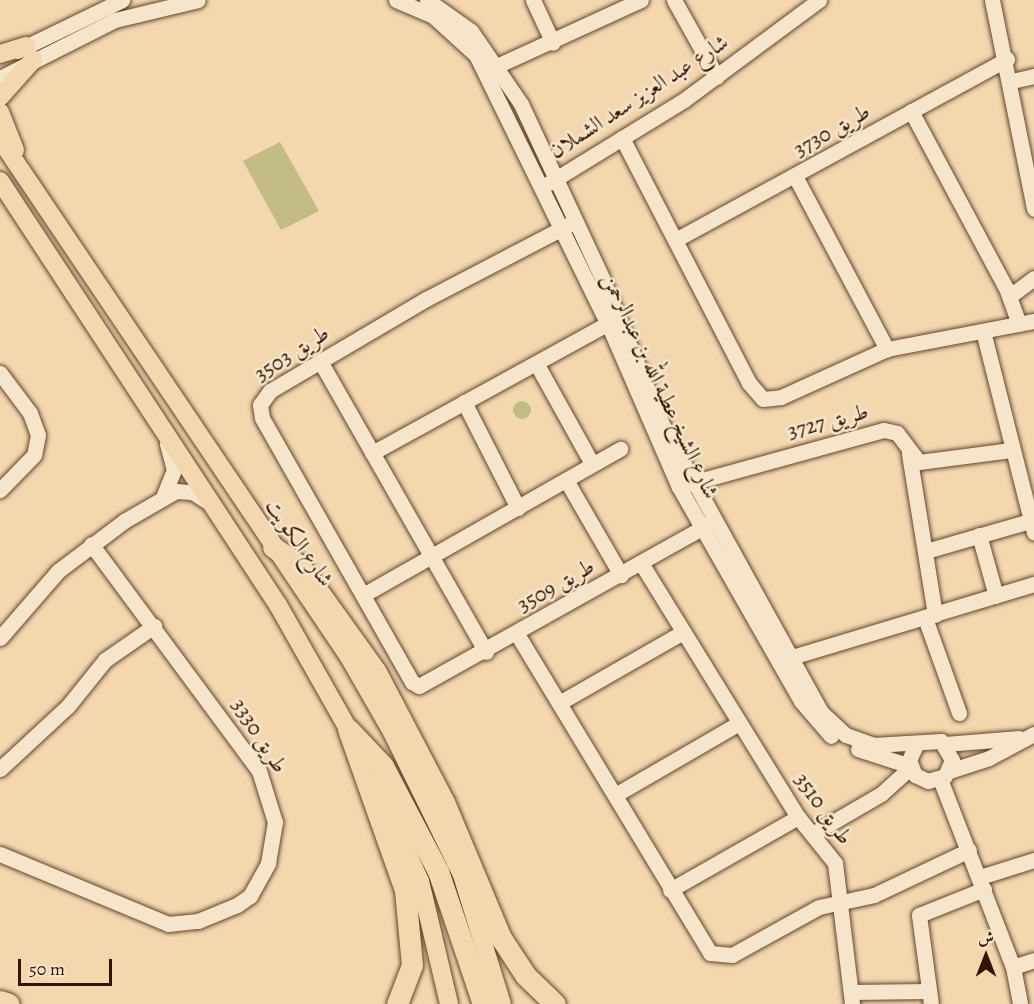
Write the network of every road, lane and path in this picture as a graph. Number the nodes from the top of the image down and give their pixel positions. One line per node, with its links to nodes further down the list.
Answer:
1 (122, 0): 11 (street)
2 (193, 0): 11 (street)
3 (396, 0): 15 (street, شارع الشيخ عطية الله بن عبدالرحمن)
4 (427, 0): 15 (street, شارع الشيخ عطية الله بن عبدالرحمن)
5 (533, 0): 10 (street)
6 (641, 0): 10 (street)
7 (674, 0): 17 (street)
8 (819, 0): 17 (street, شارع عبد العزيز سعد الشملان)
9 (992, 0): 13 (street)
10 (553, 43): 15 (street)
11 (30, 53): 12 (main road); 14 (street); 18 (street); 20 (main road)
12 (0, 54)
13 (1007, 59): 19 (street); 21 (street, طريق 3730)
14 (0, 60)
15 (491, 68): 27 (street, شارع الشيخ عطية الله بن عبدالرحمن); 30 (street, شارع الشيخ عطية الله بن عبدالرحمن)
16 (1034, 75): 19 (street)
17 (717, 77): 23 (street, شارع عبد العزيز سعد الشملان)
18 (0, 78)
19 (1012, 81): 25 (street)
20 (0, 97)
21 (911, 111): 28 (street, طريق 3730); 35 (street)
22 (0, 112): 26 (main road)
23 (622, 138): 27 (street, شارع عبد العزيز سعد الشملان); 33 (street)
24 (0, 139): 26 (main road, شارع الكويت)
25 (1029, 147): 31 (street)
26 (20, 169): 60 (main road, شارع الكويت)
27 (557, 178): 30 (street, شارع عبد العزيز سعد الشملان); 32 (street, شارع الشيخ عطية الله بن عبدالرحمن)
28 (796, 178): 33 (street, طريق 3730); 39 (street)
29 (0, 181): 44 (main road)
30 (541, 188): 32 (street, شارع الشيخ عطية الله بن عبدالرحمن)
31 (1034, 208)
32 (567, 225): 36 (street, شارع الشيخ عطية الله بن عبدالرحمن); 40 (street, طريق 3503)
33 (677, 239): 39 (street)
34 (1034, 278): 35 (street)
35 (1010, 296): 37 (street)
36 (612, 322): 41 (street); 51 (street, شارع الشيخ عطية الله بن عبدالرحمن)
37 (1027, 322): 38 (street)
38 (983, 331): 39 (street); 46 (street)
39 (887, 349)
40 (320, 361): 47 (street); 66 (street, طريق 3503)
41 (536, 363): 43 (street); 49 (street)
42 (0, 373): 52 (street)
43 (464, 402): 47 (street); 54 (street)
44 (158, 425): 53 (street); 55 (main road)
45 (620, 449): 49 (street)
46 (1011, 450): 48 (street); 57 (street)
47 (372, 453): 62 (street)
48 (909, 454): 51 (street, طريق 3727); 61 (street)
49 (591, 462): 50 (street)
50 (566, 480): 54 (street); 64 (street)
51 (686, 485): 56 (street, شارع الشيخ عطية الله بن عبدالرحمن)
52 (0, 490)
53 (163, 498): 55 (street); 59 (street)
54 (518, 507): 62 (street)
55 (219, 512): 79 (main road)
56 (708, 525): 63 (street, طريق 3509); 74 (street, شارع الشيخ عطية الله بن عبدالرحمن); 80 (street, شارع الشيخ عطية الله بن عبدالرحمن)
57 (1032, 527): 58 (street)
58 (979, 535): 61 (street); 67 (street)
59 (92, 544): 69 (street, طريق 3330); 72 (street)
60 (273, 547): 107 (main road, شارع الكويت); 108 (highway)
61 (926, 551): 68 (street)
62 (432, 557): 66 (street); 73 (street)
63 (641, 563): 64 (street, طريق 3509); 70 (street, طريق 3510)
64 (621, 575): 71 (street, طريق 3509)
65 (1034, 584): 67 (street)
66 (363, 595): 75 (street, طريق 3503)
67 (996, 596): 68 (street)
68 (930, 616): 74 (street); 77 (street)
69 (154, 626): 85 (street); 93 (street, طريق 3330)
70 (683, 632): 76 (street); 78 (street, طريق 3510)
71 (517, 634): 73 (street, طريق 3509); 76 (street)
72 (0, 638)
73 (486, 652): 75 (street, طريق 3509)
74 (792, 657): 80 (street, شارع الشيخ عطية الله بن عبدالرحمن)
75 (419, 686)
76 (559, 703): 89 (street)
77 (958, 713)
78 (739, 723): 89 (street); 90 (street, طريق 3510)
79 (348, 729): 104 (highway); 105 (main road); 106 (highway)
80 (832, 731): 82 (street, شارع الشيخ عطية الله بن عبدالرحمن); 84 (street, شارع الشيخ عطية الله بن عبدالرحمن)
81 (1034, 734): 83 (street); 87 (street)
82 (917, 743): 83 (street); 86 (street)
83 (945, 744): 87 (street)
84 (892, 760): 86 (street, شارع الشيخ عطية الله بن عبدالرحمن); 88 (street)
85 (2, 762)
86 (910, 767): 87 (street); 88 (street)
87 (939, 777): 88 (street); 92 (street)
88 (887, 789): 91 (street)
89 (615, 795): 96 (street)
90 (798, 817): 91 (street, طريق 3510); 96 (street)
91 (814, 833): 97 (street, طريق 3510)
92 (969, 850): 95 (street); 97 (street)
93 (0, 854)
94 (1034, 860): 95 (street)
95 (982, 883): 99 (street); 100 (street)
96 (670, 890): 97 (street)
97 (842, 899): 101 (street, طريق 3510)
98 (1034, 960): 99 (street)
99 (1013, 967): 109 (street)
100 (930, 997): 101 (street)
101 (851, 998)
102 (0, 1001): 103 (highway)
103 (9, 1004)
104 (397, 1004)
105 (449, 1004)
106 (483, 1004)
107 (502, 1004)
108 (555, 1004)
109 (1020, 1004)

